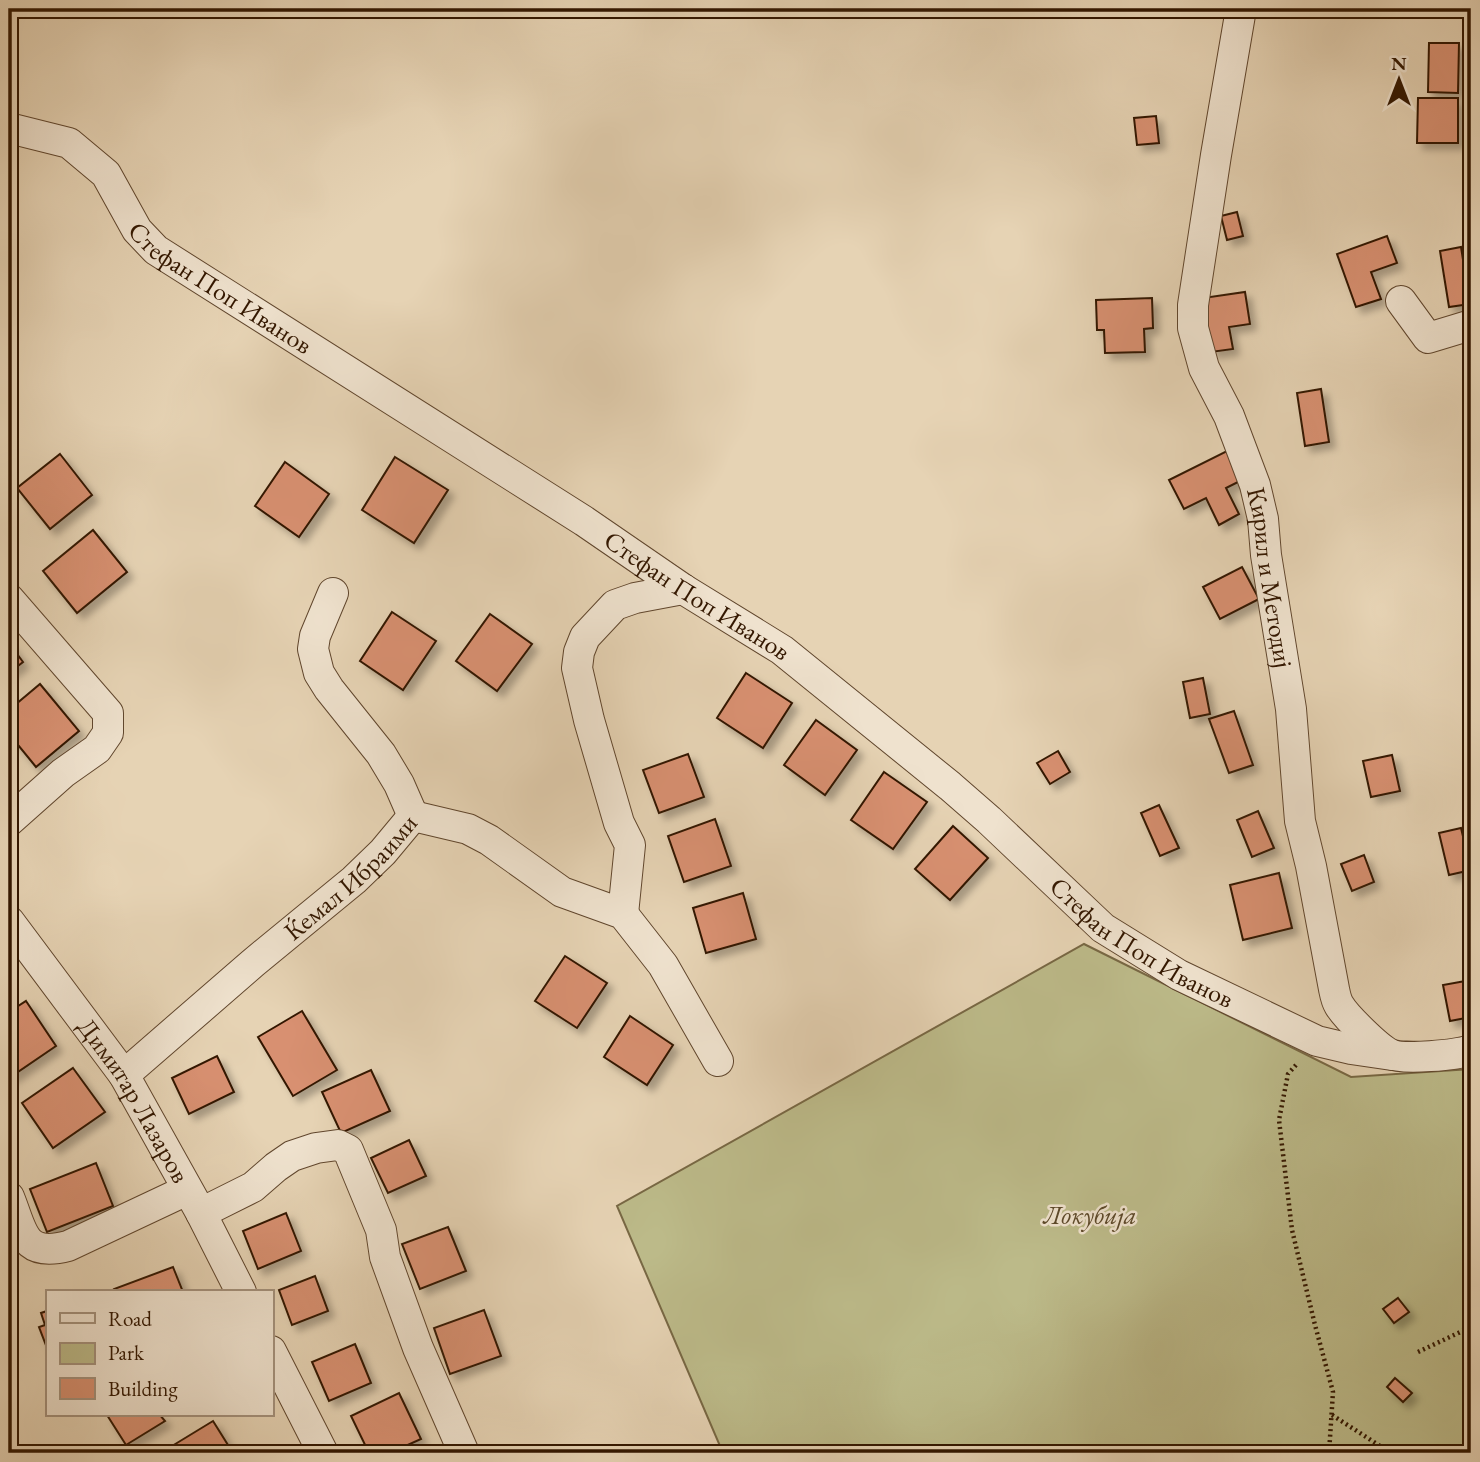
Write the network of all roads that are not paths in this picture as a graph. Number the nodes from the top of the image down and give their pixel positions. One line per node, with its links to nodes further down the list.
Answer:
1 (1241, 9): 15 (street, Кирил и Методиј)
2 (9, 128): 3 (street, Стефан Поп Иванов)
3 (48, 139): 4 (street); 7 (street, Стефан Поп Иванов)
4 (9, 151)
5 (1401, 301): 6 (street)
6 (1471, 325)
7 (683, 589): 12 (street); 15 (street, Стефан Поп Иванов)
8 (333, 593): 10 (street, Ќемал Ибраими)
9 (9, 599): 11 (street)
10 (413, 816): 12 (street); 17 (street, Ќемал Ибраими)
11 (9, 821)
12 (624, 914): 16 (street)
13 (9, 921): 17 (street, Димитар Лазаров)
14 (1471, 1050): 15 (street)
15 (1392, 1055)
16 (718, 1061)
17 (124, 1075): 19 (street, Димитар Лазаров)
18 (9, 1197): 19 (street)
19 (194, 1202): 20 (street, Димитар Лазаров); 23 (street)
20 (240, 1290)
21 (273, 1355): 22 (street)
22 (323, 1453)
23 (464, 1453)

